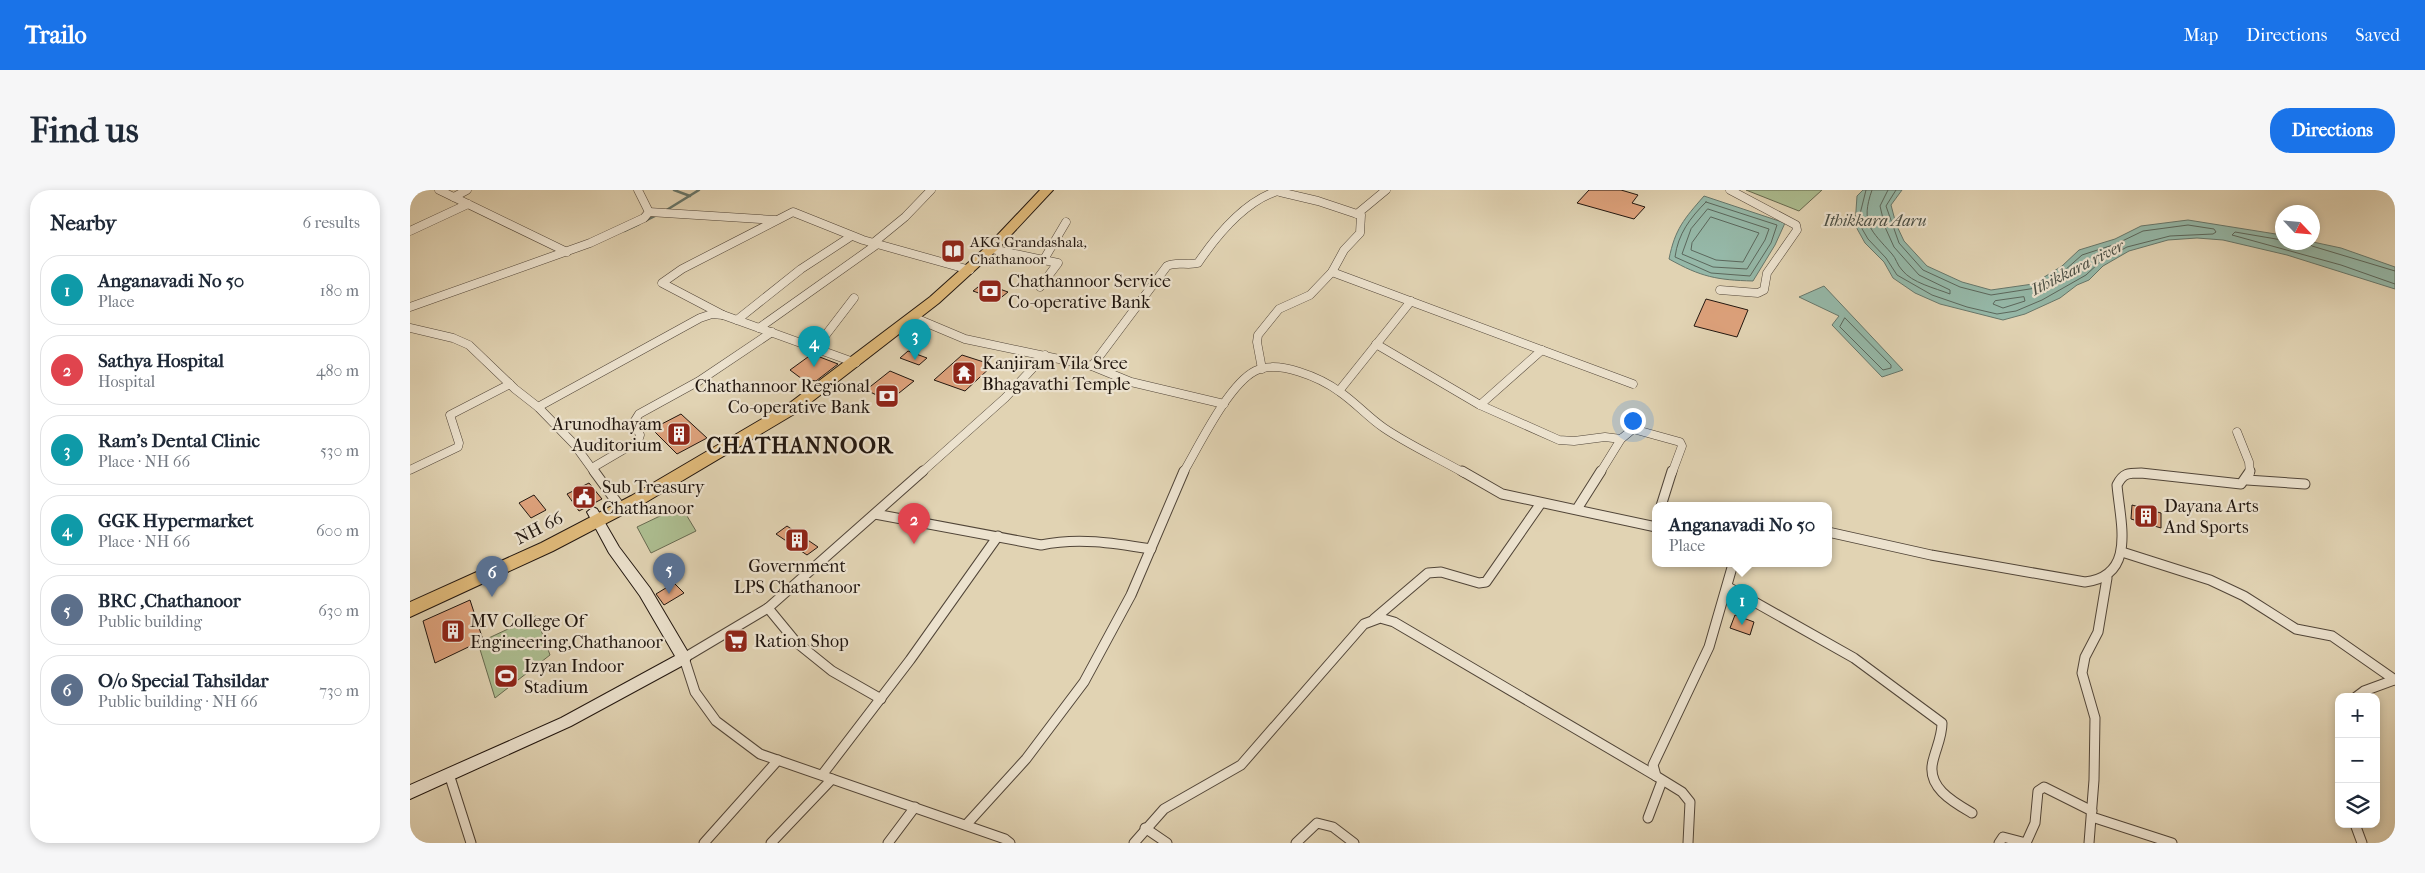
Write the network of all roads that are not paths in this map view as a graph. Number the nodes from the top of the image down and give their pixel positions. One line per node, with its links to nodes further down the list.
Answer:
1 (439, 190): 9 (street)
2 (467, 190): 9 (street)
3 (638, 190): 11 (street)
4 (931, 190): 17 (street)
5 (1047, 190): 18 (highway, NH 66)
6 (1386, 190): 12 (street)
7 (1730, 190): 24 (street)
8 (1281, 191): 12 (street); 39 (street)
9 (454, 197): 10 (street)
10 (468, 204): 15 (street); 19 (street)
11 (649, 212): 13 (street); 19 (street)
12 (1357, 214): 22 (street)
13 (776, 220): 16 (street); 28 (street)
14 (1066, 222): 20 (street)
15 (410, 231)
16 (850, 237): 17 (street); 30 (street)
17 (874, 244): 21 (street); 32 (street)
18 (992, 249): 20 (street); 21 (highway, NH 66)
19 (567, 252): 27 (street)
20 (1043, 261): 23 (street)
21 (970, 270): 29 (highway, NH 66)
22 (1332, 272): 26 (street); 40 (street)
23 (1040, 287)
24 (1720, 290)
25 (854, 298): 35 (street)
26 (1411, 301): 34 (street); 36 (street)
27 (410, 308)
28 (723, 315): 30 (street); 46 (street)
29 (915, 318): 37 (street); 38 (highway, NH 66)
30 (737, 320): 32 (street)
31 (410, 328): 41 (street)
32 (759, 328): 33 (street)
33 (772, 332): 35 (street); 49 (street)
34 (1376, 344): 43 (street); 45 (street)
35 (815, 349): 38 (street)
36 (1542, 350): 42 (street); 45 (street)
37 (1045, 355): 39 (street); 57 (street)
38 (856, 363): 55 (highway, NH 66)
39 (1092, 366): 44 (street)
40 (1262, 368): 43 (street); 44 (street)
41 (510, 384): 46 (street); 50 (street)
42 (1632, 384)
43 (1338, 391): 54 (street)
44 (1224, 404): 62 (street)
45 (1480, 405): 48 (street)
46 (538, 407): 49 (street)
47 (2237, 432): 51 (street)
48 (1621, 439): 53 (street); 56 (street)
49 (592, 468): 55 (street)
50 (410, 470)
51 (2246, 480): 52 (street); 63 (street)
52 (2305, 484)
53 (1662, 502)
54 (1541, 503): 56 (street); 70 (street)
55 (618, 504): 58 (highway, NH 66)
56 (1577, 509): 59 (street)
57 (876, 514): 61 (street); 68 (street)
58 (596, 516): 67 (highway, NH 66); 69 (highway, NH 66); 71 (street)
59 (1652, 524)
60 (1832, 533): 65 (street)
61 (998, 536): 62 (street); 74 (street)
62 (1151, 549): 84 (street)
63 (2122, 552): 65 (street); 72 (street)
64 (1732, 567): 66 (street)
65 (2107, 578): 82 (street)
66 (1728, 587): 78 (street); 81 (street)
67 (410, 602)
68 (768, 608): 71 (street); 74 (street)
69 (410, 610)
70 (1374, 619): 78 (street); 85 (street)
71 (684, 658): 75 (street); 76 (street)
72 (2394, 680): 73 (street)
73 (2365, 693)
74 (881, 699): 77 (street)
75 (778, 760): 77 (street); 88 (street)
76 (449, 774): 79 (street); 87 (street)
77 (827, 777): 80 (street); 89 (street)
78 (1659, 778): 83 (street); 96 (street)
79 (410, 792)
80 (914, 807): 84 (street); 90 (street)
81 (1972, 813)
82 (2092, 814): 97 (street); 98 (street); 99 (street)
83 (1648, 818)
84 (966, 825): 91 (street)
85 (1145, 828): 92 (street); 93 (street)
86 (2356, 828): 100 (street)
87 (471, 843)
88 (704, 843)
89 (771, 843)
90 (888, 843)
91 (1010, 843)
92 (1134, 843)
93 (1167, 843)
94 (1296, 843): 95 (street)
95 (1354, 843)
96 (1688, 843)
97 (1999, 843)
98 (2089, 843)
99 (2172, 843)
100 (2362, 843)

